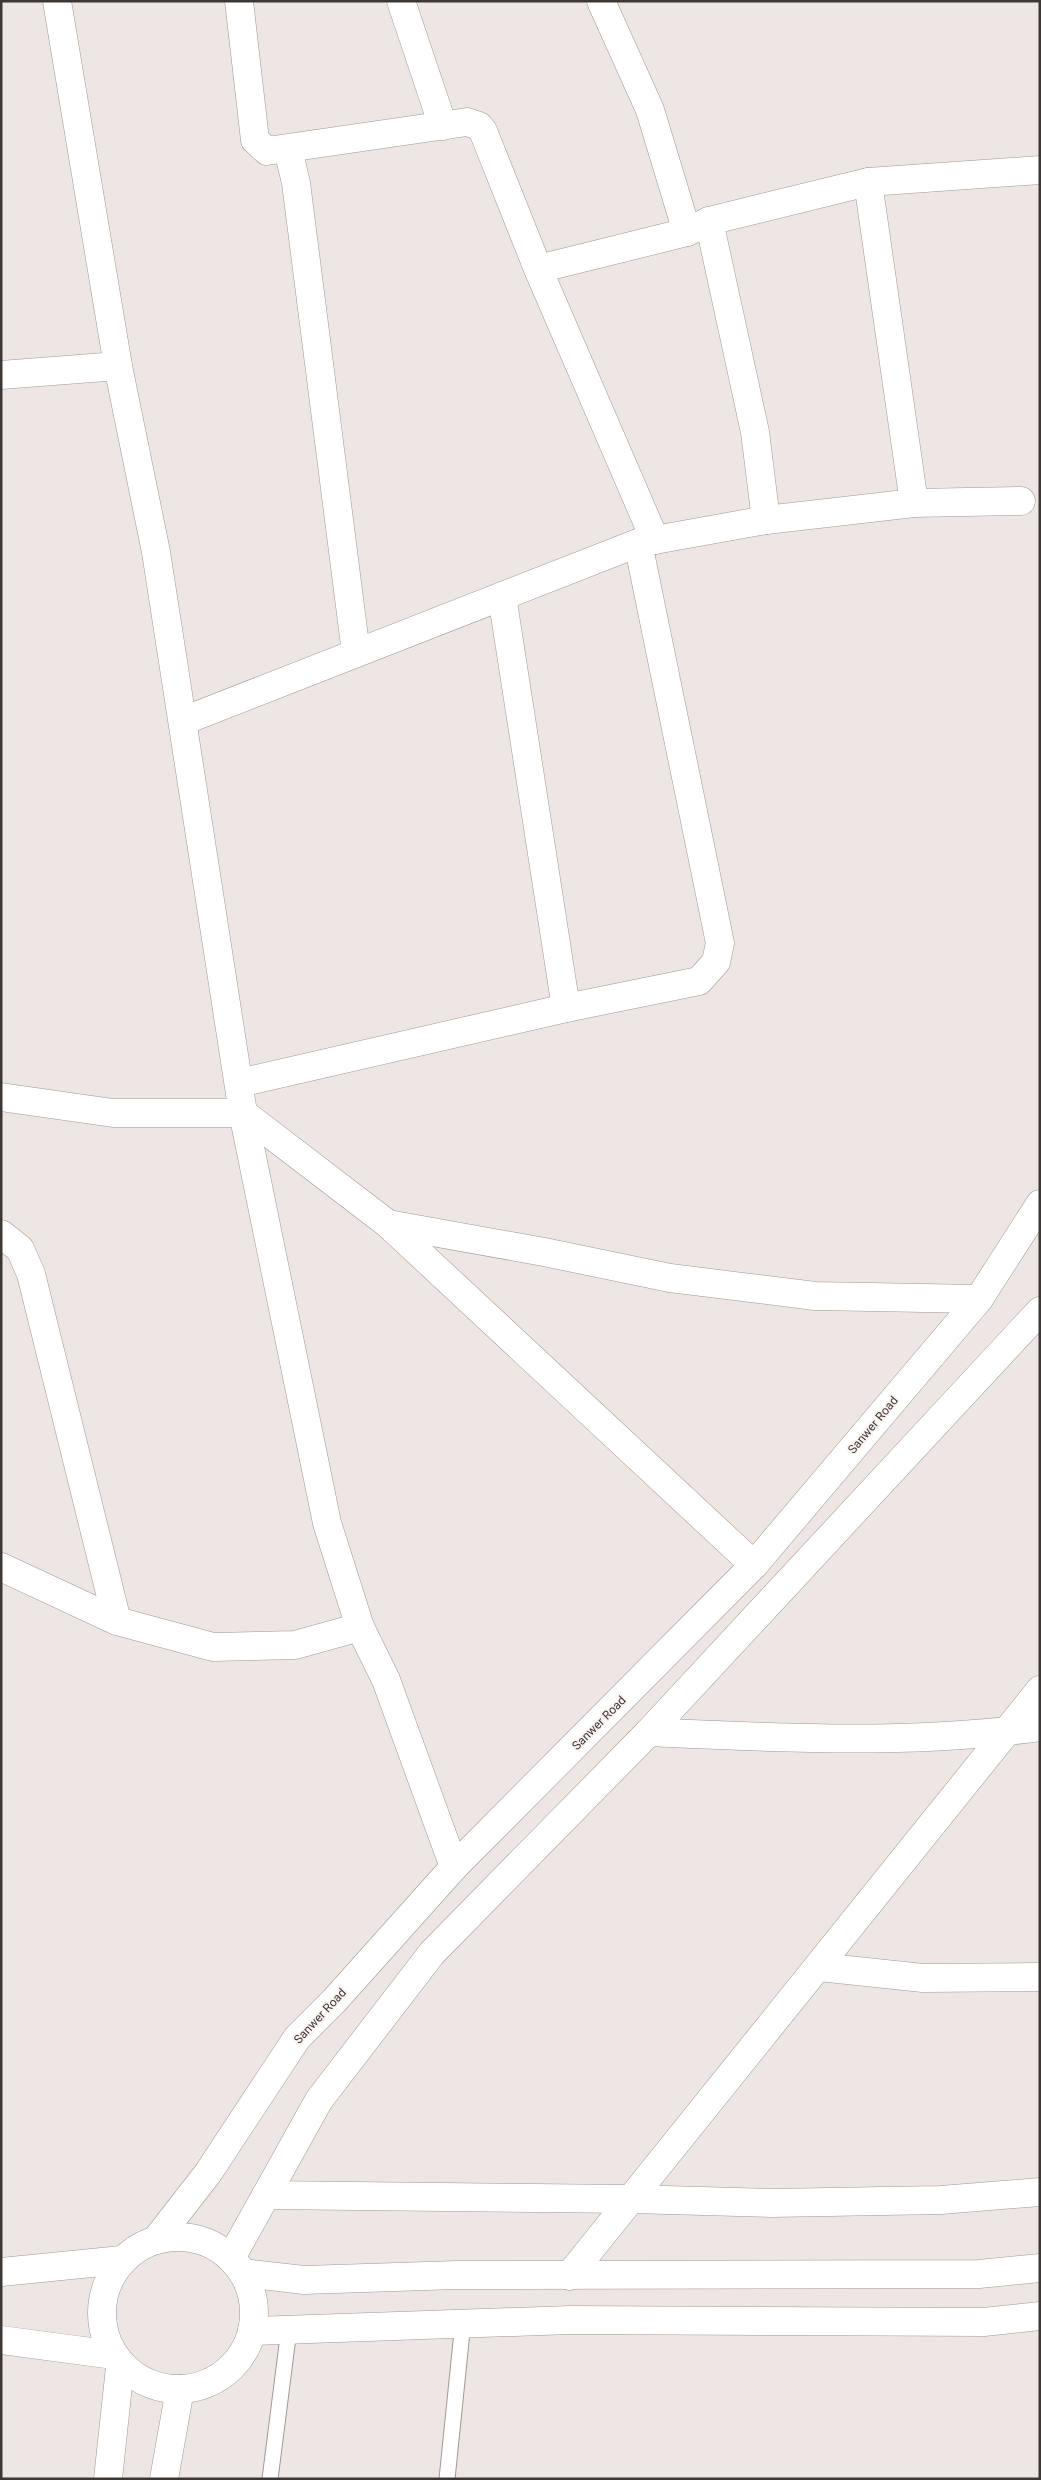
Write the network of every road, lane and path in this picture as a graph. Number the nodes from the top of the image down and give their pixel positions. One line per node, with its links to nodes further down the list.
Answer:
1 (57, 1): 11 (street)
2 (239, 1): 6 (street)
3 (401, 1): 5 (street)
4 (601, 1): 9 (street)
5 (443, 126): 6 (street); 10 (street)
6 (288, 149): 18 (street)
7 (1040, 170): 8 (street)
8 (868, 182): 9 (street); 14 (street)
9 (698, 226): 10 (street); 15 (street)
10 (538, 269): 16 (street)
11 (118, 366): 12 (street); 19 (street)
12 (1, 375)
13 (1021, 501): 14 (street)
14 (914, 503): 15 (street)
15 (766, 520): 16 (street)
16 (647, 542): 17 (street); 20 (street)
17 (502, 596): 18 (street); 20 (street)
18 (356, 653): 19 (street)
19 (182, 721): 21 (street)
20 (566, 1008): 21 (street)
21 (239, 1083): 23 (street)
22 (1, 1097): 23 (street)
23 (243, 1113): 25 (street); 32 (street)
24 (1040, 1204): 27 (street, Sanwer Road)
25 (388, 1224): 27 (street); 29 (street)
26 (1, 1234): 31 (street)
27 (979, 1299): 29 (street, Sanwer Road)
28 (1040, 1311): 35 (street)
29 (754, 1565): 37 (street, Sanwer Road)
30 (1, 1567): 31 (street)
31 (117, 1621): 32 (street)
32 (364, 1636): 37 (street)
33 (1040, 1690): 36 (street)
34 (1040, 1727): 36 (street)
35 (648, 1732): 36 (street); 41 (street)
36 (1008, 1732): 38 (street)
37 (454, 1867): 43 (street, Sanwer Road)
38 (819, 1967): 39 (street); 42 (street)
39 (1040, 1977)
40 (1040, 2192): 42 (street)
41 (266, 2195): 42 (street); 45 (street)
42 (632, 2199): 48 (street)
43 (156, 2240): 44 (street); 45 (street)
44 (122, 2260): 47 (street); 54 (street)
45 (237, 2266): 48 (street); 52 (street)
46 (1040, 2268): 48 (street)
47 (1, 2272)
48 (569, 2276)
49 (1040, 2316): 50 (street)
50 (463, 2322): 51 (street); 59 (lane)
51 (289, 2330): 52 (street); 58 (lane)
52 (252, 2331): 55 (street)
53 (1, 2340): 54 (street)
54 (117, 2361): 55 (street); 56 (street)
55 (180, 2389): 57 (street)
56 (108, 2479)
57 (164, 2479)
58 (270, 2479)
59 (448, 2479)

